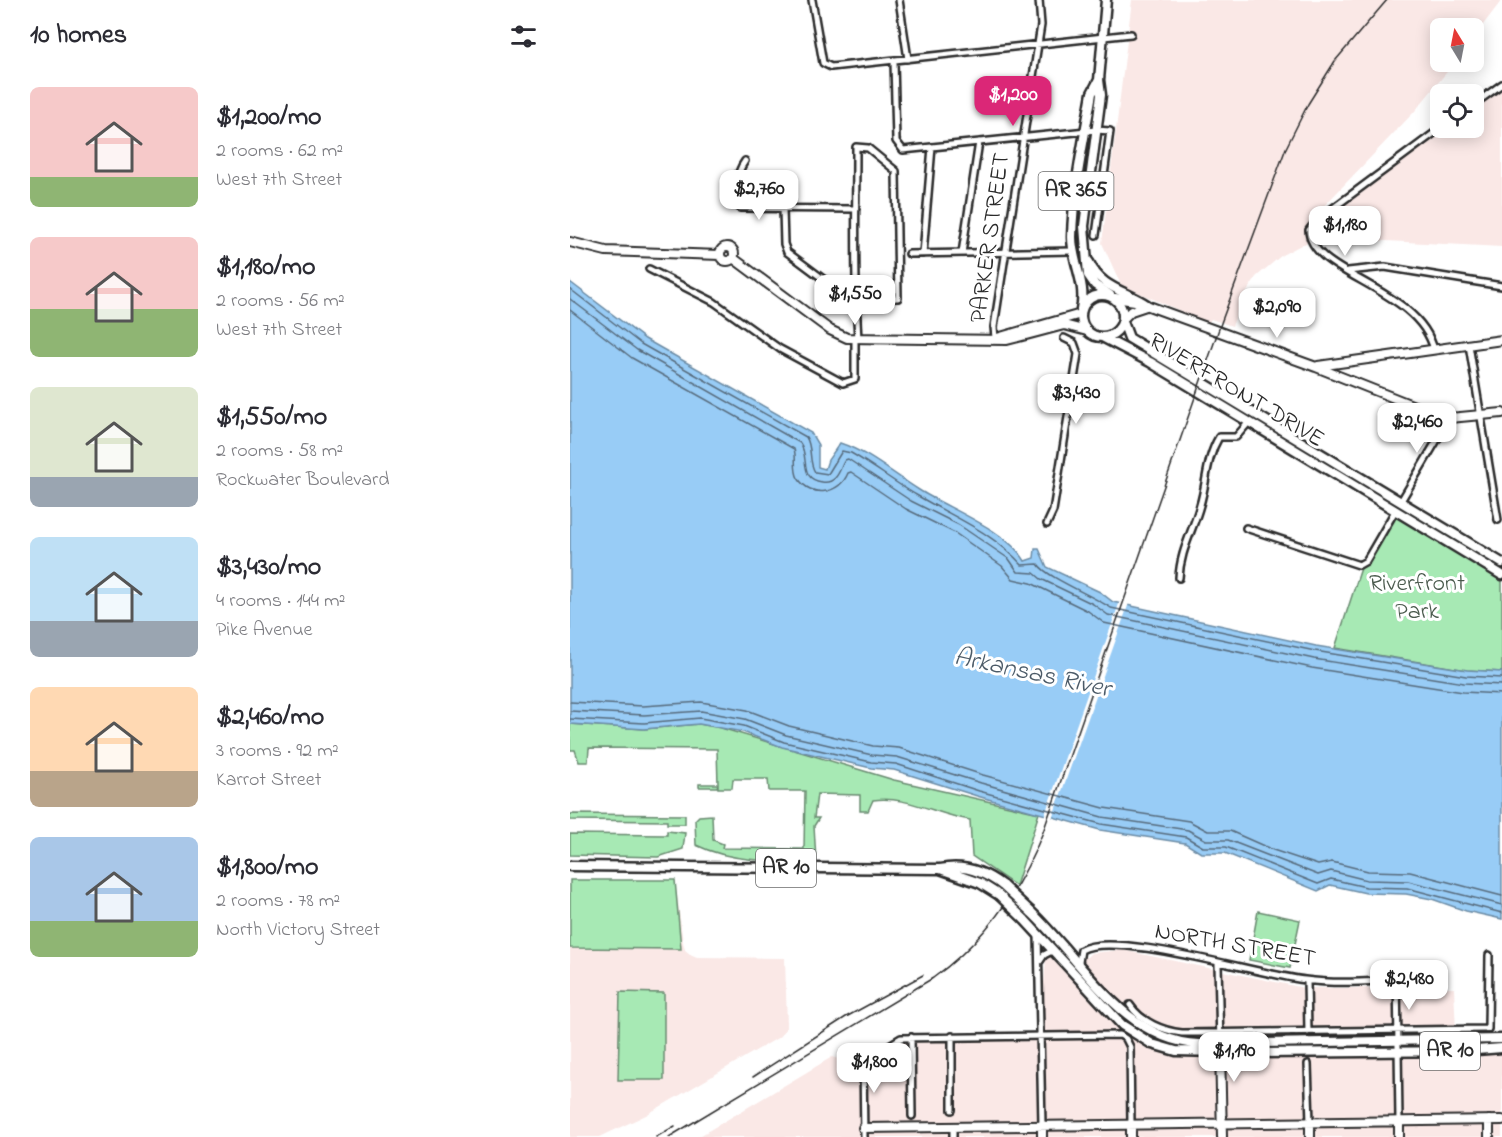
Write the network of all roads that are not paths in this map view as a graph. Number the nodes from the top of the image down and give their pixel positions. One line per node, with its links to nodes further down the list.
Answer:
1 (812, 0): 9 (street)
2 (899, 0): 8 (street)
3 (1039, 0): 7 (street, PARKER STREET)
4 (1106, 0): 6 (main road, AR 365)
5 (1131, 34): 6 (street)
6 (1105, 37): 7 (street); 10 (main road, AR 365)
7 (1038, 45): 8 (street); 15 (street, PARKER STREET)
8 (908, 59): 9 (street)
9 (894, 61): 18 (street)
10 (1099, 80): 13 (main road, AR 365); 14 (main road, AR 365)
11 (1502, 84): 12 (street)
12 (1484, 97)
13 (1096, 130): 14 (street); 22 (street); 27 (main road, AR 365)
14 (1086, 131): 15 (street); 24 (main road, AR 365)
15 (1024, 137): 17 (street); 25 (street, PARKER STREET)
16 (1430, 137): 32 (street)
17 (979, 142): 18 (street); 26 (street)
18 (932, 147): 29 (street)
19 (745, 161): 20 (street)
20 (783, 209): 21 (street); 36 (street)
21 (856, 209): 36 (street); 36 (street)
22 (1096, 235)
23 (570, 242): 44 (street)
24 (1073, 251): 25 (street); 38 (main road, AR 365)
25 (1006, 252): 26 (street); 42 (street, PARKER STREET)
26 (962, 253): 29 (street)
27 (1086, 253): 35 (main road); 37 (main road, AR 365)
28 (909, 254): 29 (street)
29 (923, 254)
30 (649, 269): 44 (street)
31 (1372, 270): 32 (street); 33 (street); 34 (street)
32 (1346, 271): 33 (street)
33 (1369, 283): 47 (street)
34 (1502, 286)
35 (1112, 297): 37 (street); 38 (main road); 39 (main road)
36 (857, 299): 44 (street)
37 (1147, 306): 39 (street); 48 (street, AR 365)
38 (1081, 311): 40 (main road, AR 365); 42 (street)
39 (1124, 320): 41 (main road); 53 (main road)
40 (1087, 331): 41 (main road); 42 (street)
41 (1102, 337): 52 (main road, RIVERFRONT DRIVE)
42 (995, 338): 44 (street)
43 (1064, 338): 56 (street)
44 (857, 339)
45 (1502, 340): 46 (street)
46 (1469, 345): 47 (street); 50 (street)
47 (1434, 350): 48 (street)
48 (1316, 367): 51 (street, AR 365)
49 (1502, 413): 50 (street, AR 365)
50 (1480, 415): 51 (street, AR 365); 55 (street)
51 (1450, 418): 53 (street)
52 (1249, 422): 54 (main road, RIVERFRONT DRIVE); 60 (street)
53 (1401, 501): 54 (main road); 58 (main road)
54 (1395, 511): 57 (street); 59 (main road, RIVERFRONT DRIVE)
55 (1498, 520)
56 (1047, 524)
57 (1246, 528)
58 (1502, 563)
59 (1502, 575)
60 (1179, 578)
61 (570, 866): 62 (main road, AR 10)
62 (940, 869): 63 (main road, AR 10, bridge); 66 (main road, AR 10, bridge)
63 (1037, 932): 64 (main road, AR 10); 67 (street)
64 (1055, 950): 67 (street); 84 (main road, AR 10)
65 (1489, 954): 73 (street)
66 (1077, 958): 68 (street, NORTH STREET); 81 (main road, AR 10)
67 (1040, 961): 77 (street)
68 (1218, 964): 71 (street, NORTH STREET); 74 (street)
69 (1397, 971): 70 (street)
70 (1397, 980): 71 (street, NORTH STREET); 73 (street)
71 (1307, 981): 75 (street)
72 (1130, 1005): 74 (street)
73 (1398, 1031): 75 (street); 80 (street)
74 (1219, 1032): 75 (street); 81 (street)
75 (1308, 1032)
76 (952, 1036): 77 (street); 79 (street); 86 (street)
77 (1041, 1036): 93 (street); 94 (street)
78 (1502, 1036): 80 (main road, AR 10)
79 (911, 1037): 87 (street); 96 (street)
80 (1398, 1041): 81 (main road, AR 10); 83 (street)
81 (1220, 1044): 84 (street)
82 (1502, 1048): 83 (main road, AR 10)
83 (1398, 1052): 84 (main road, AR 10); 90 (street)
84 (1220, 1054): 92 (street)
85 (1308, 1064): 91 (street)
86 (952, 1110)
87 (912, 1116)
88 (1489, 1120): 89 (street); 90 (street); 104 (street)
89 (1502, 1120)
90 (1399, 1121): 91 (street); 103 (street)
91 (1310, 1122): 92 (street); 102 (street)
92 (1222, 1123): 93 (street); 101 (street)
93 (1131, 1124): 94 (street); 100 (street)
94 (1042, 1125): 95 (street); 99 (street)
95 (953, 1126): 96 (street); 98 (street)
96 (863, 1128): 97 (street)
97 (864, 1137)
98 (953, 1137)
99 (1042, 1137)
100 (1131, 1137)
101 (1222, 1137)
102 (1310, 1137)
103 (1400, 1137)
104 (1489, 1137)

